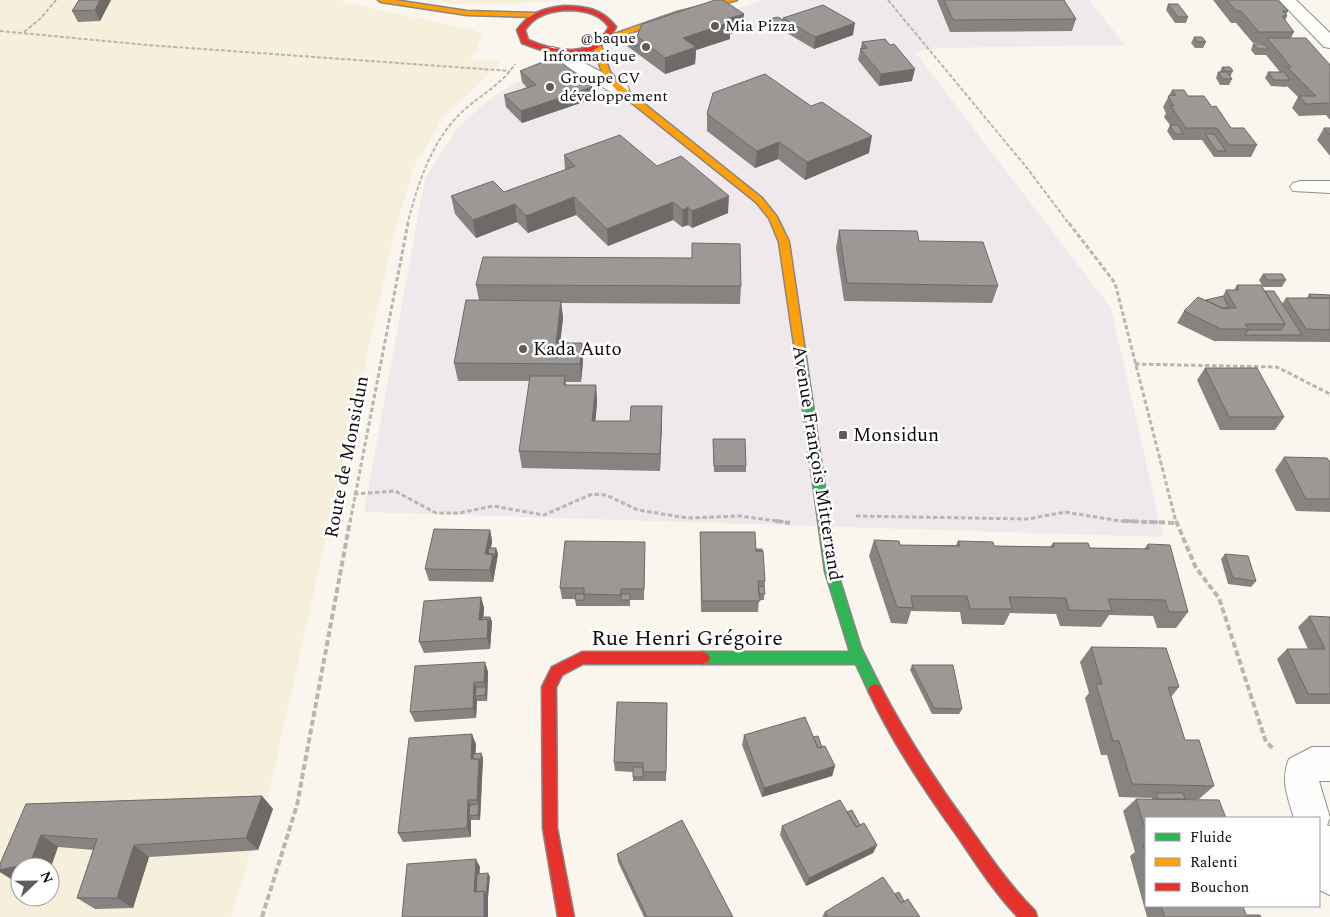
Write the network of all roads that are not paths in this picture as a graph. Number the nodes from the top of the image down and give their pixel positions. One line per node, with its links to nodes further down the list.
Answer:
1 (381, 0): 4 (street)
2 (734, 0): 5 (street)
3 (1287, 0): 14 (street)
4 (467, 13): 6 (street); 10 (street)
5 (679, 13): 9 (street); 13 (street)
6 (536, 14): 7 (street); 12 (street)
7 (602, 14): 8 (street); 13 (street)
8 (616, 16)
9 (633, 16)
10 (488, 24)
11 (506, 31): 12 (street)
12 (521, 35): 16 (street)
13 (610, 37): 15 (street)
14 (1330, 43)
15 (597, 46): 16 (street); 17 (street, Avenue François Mitterrand)
16 (547, 51): 17 (street, Avenue François Mitterrand)
17 (620, 89): 20 (street, Avenue François Mitterrand)
18 (1300, 187): 19 (street)
19 (1330, 187)
20 (860, 658): 25 (street, Rue Henri Grégoire); 26 (street, Avenue François Mitterrand)
21 (1316, 767): 22 (street)
22 (1312, 817)
23 (1320, 843): 24 (street)
24 (1330, 876)
25 (566, 917)
26 (1029, 917)

